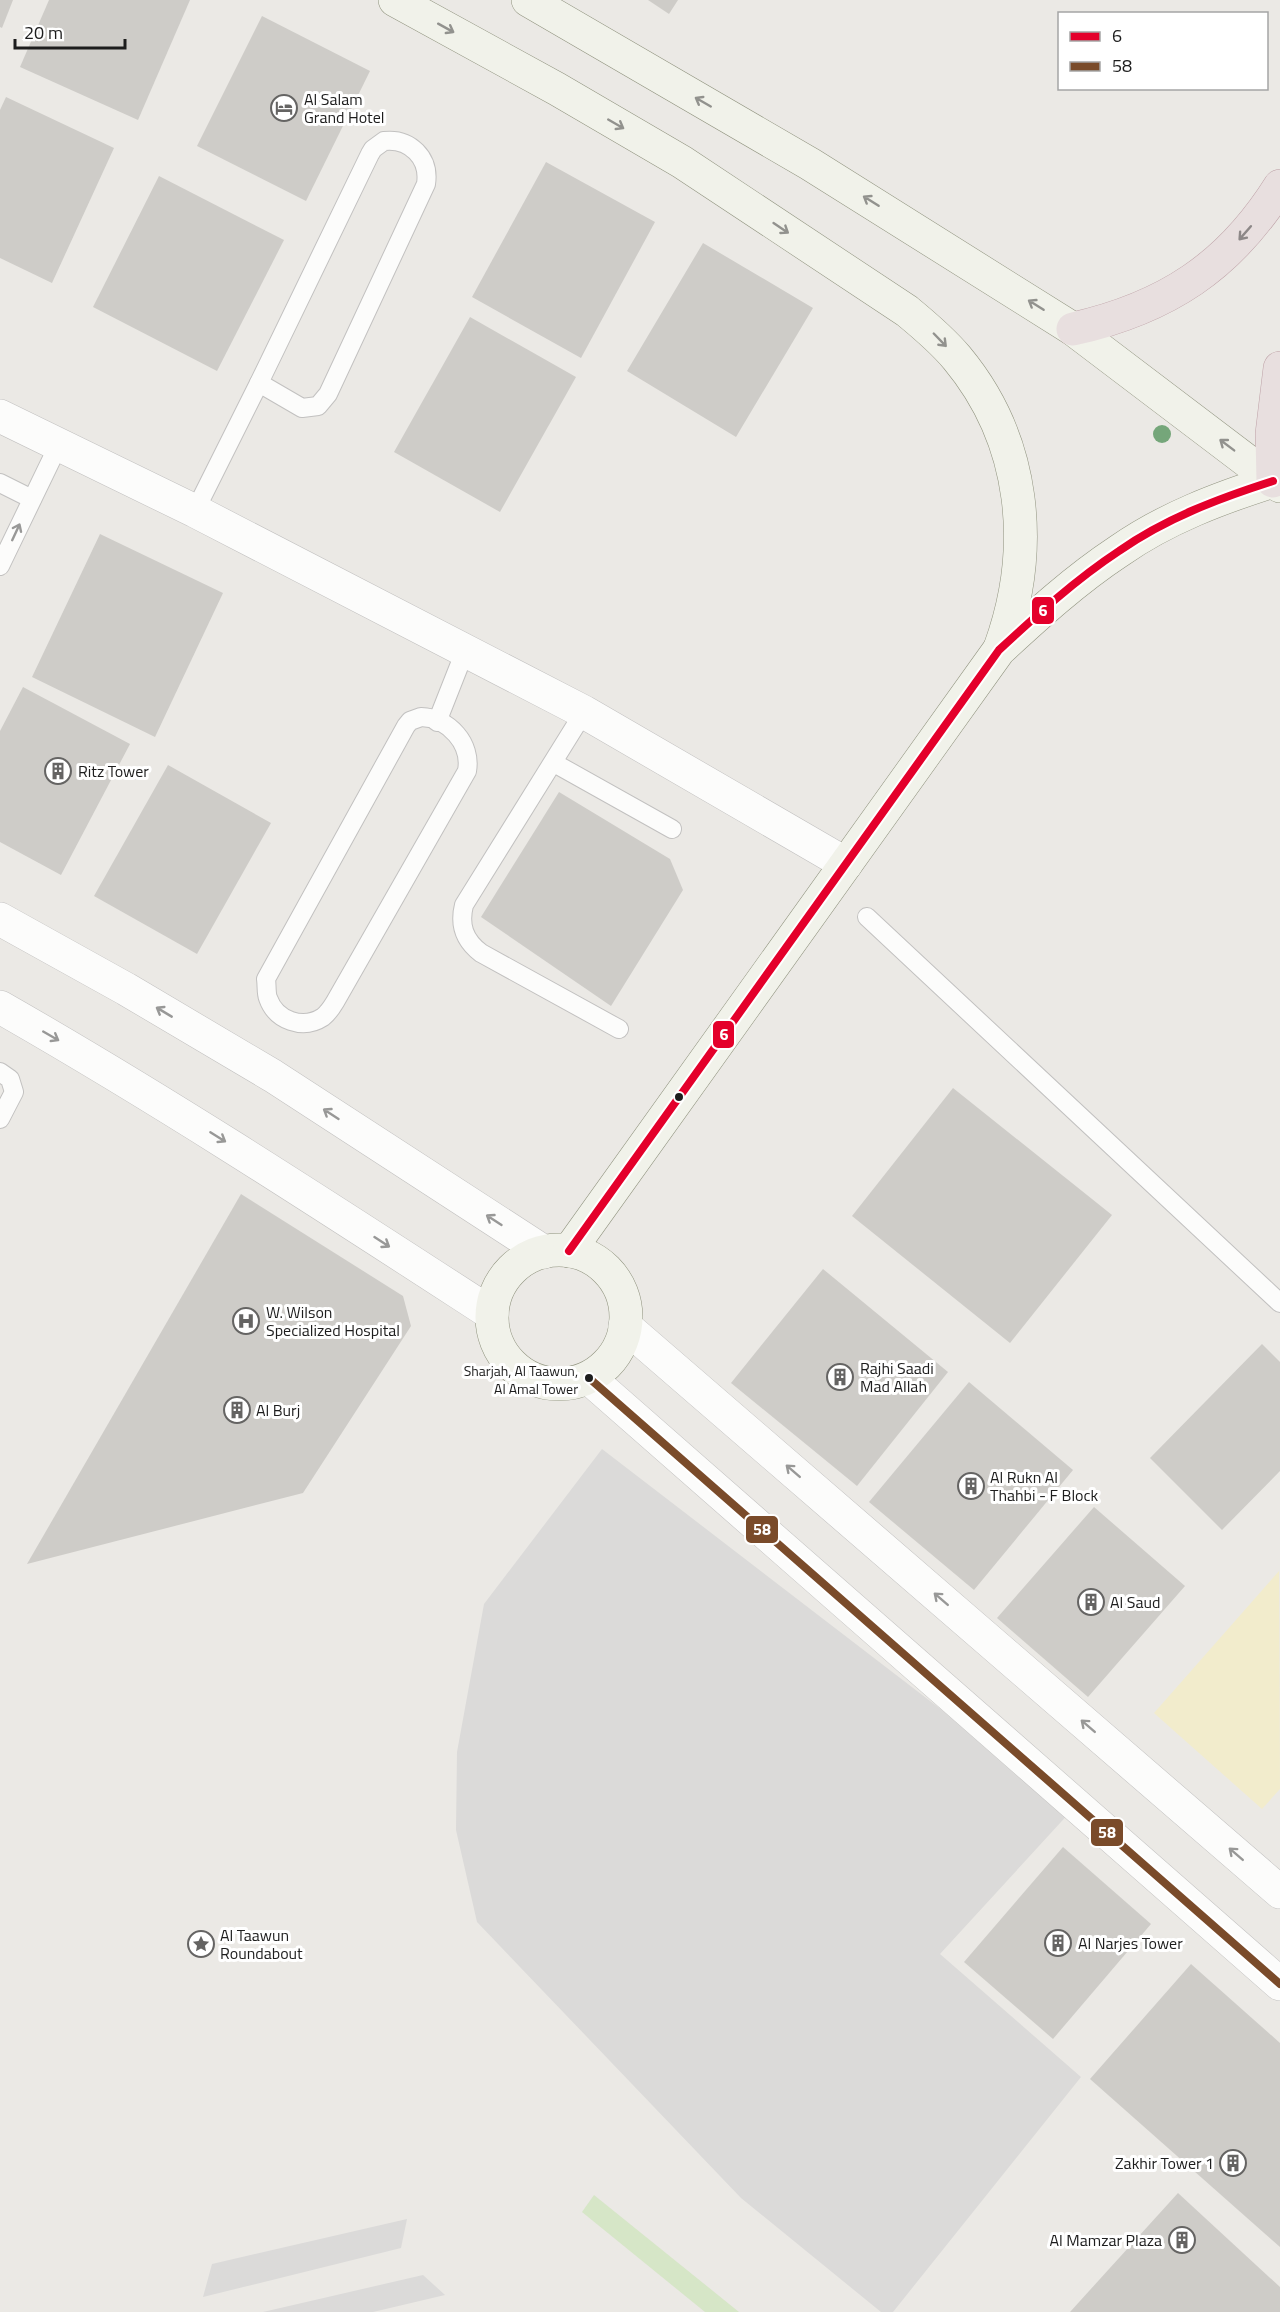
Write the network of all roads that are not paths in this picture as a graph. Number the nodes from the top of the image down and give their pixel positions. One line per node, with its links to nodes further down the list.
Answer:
1 (395, 0): 14 (main road, one-way to 14)
2 (528, 0): 4 (main road, one-way to 2)
3 (1280, 186): 4 (highway, one-way to 4)
4 (1073, 328): 10 (main road, one-way to 4)
5 (1280, 368): 10 (highway)
6 (259, 383): 6 (lane); 12 (lane)
7 (0, 416): 8 (street)
8 (58, 446): 11 (lane); 12 (street)
9 (0, 483): 11 (lane)
10 (1277, 483): 14 (main road)
11 (32, 499): 13 (lane, one-way to 11)
12 (195, 511): 15 (street)
13 (0, 566)
14 (999, 650): 20 (main road)
15 (465, 651): 16 (street); 17 (lane)
16 (584, 712): 18 (lane); 20 (street)
17 (437, 722): 17 (lane)
18 (554, 762): 19 (lane); 24 (lane)
19 (672, 829)
20 (846, 864): 27 (main road)
21 (867, 917): 28 (lane)
22 (0, 919): 27 (street, one-way to 22)
23 (0, 1007): 29 (street, one-way to 29)
24 (619, 1029)
25 (0, 1072): 26 (lane)
26 (0, 1119)
27 (556, 1251): 29 (main road); 30 (main road)
28 (1280, 1303)
29 (492, 1314): 31 (main road)
30 (625, 1326): 31 (main road); 32 (street, one-way to 30)
31 (589, 1378): 33 (street)
32 (1280, 1892)
33 (1280, 1984)

